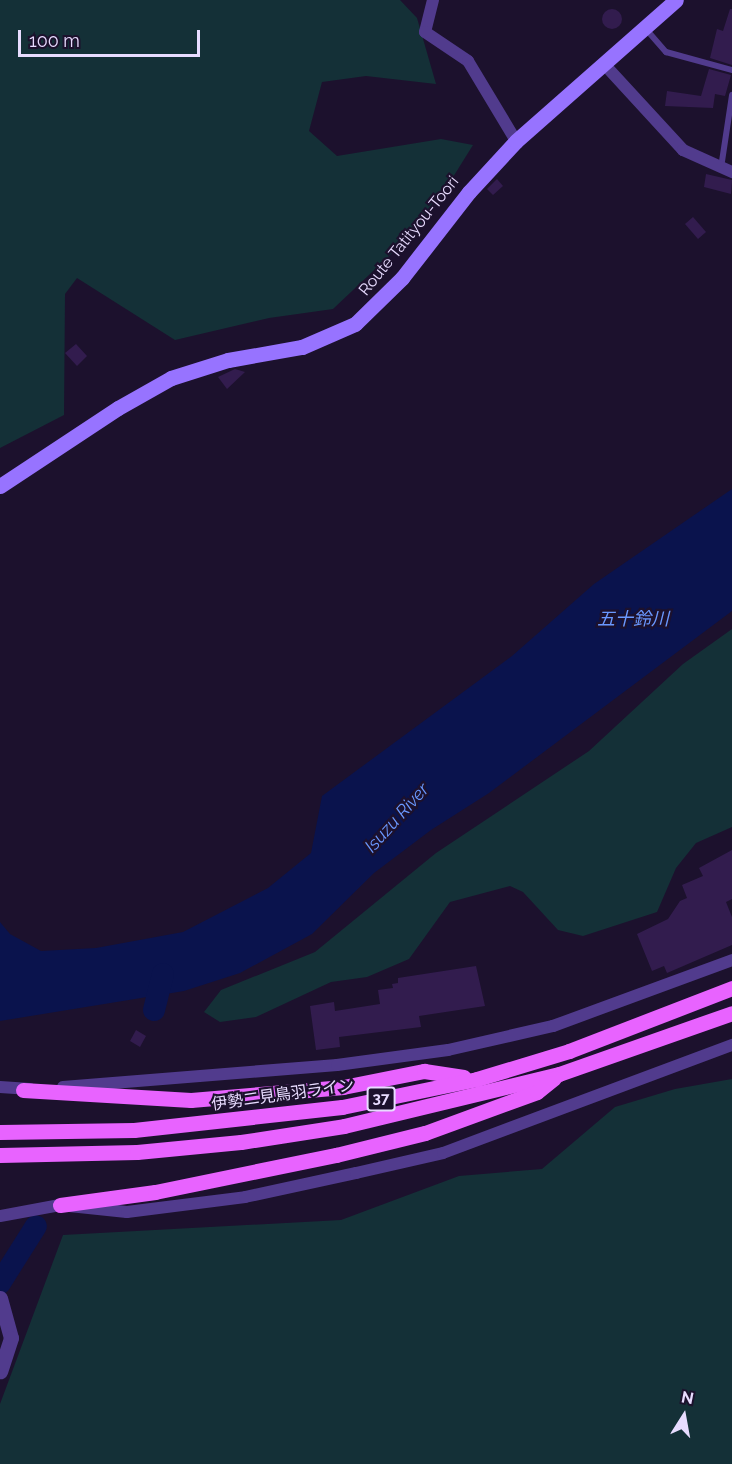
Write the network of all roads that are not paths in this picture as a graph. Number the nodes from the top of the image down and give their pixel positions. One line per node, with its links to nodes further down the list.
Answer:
1 (433, 0): 7 (street)
2 (676, 0): 3 (main road, Route Tatityou-Toori)
3 (645, 28): 4 (main road, Route Tatityou-Toori); 5 (lane)
4 (604, 64): 7 (main road, Route Tatityou-Toori); 8 (street)
5 (732, 70)
6 (732, 95): 8 (lane)
7 (516, 141): 9 (main road, Route Tatityou-Toori)
8 (727, 170)
9 (0, 486)
10 (732, 960): 17 (street)
11 (732, 988): 15 (main road, 伊勢二見鳥羽ライン / 37)
12 (732, 1012): 14 (main road, 37)
13 (732, 1045): 20 (street)
14 (559, 1074): 19 (main road, 37); 20 (main road)
15 (477, 1079): 17 (main road); 18 (main road, 伊勢二見鳥羽ライン / 37)
16 (0, 1087): 17 (street)
17 (23, 1090)
18 (0, 1132)
19 (0, 1155)
20 (60, 1205): 21 (street)
21 (0, 1216)
22 (3, 1305): 23 (street)
23 (0, 1371)

